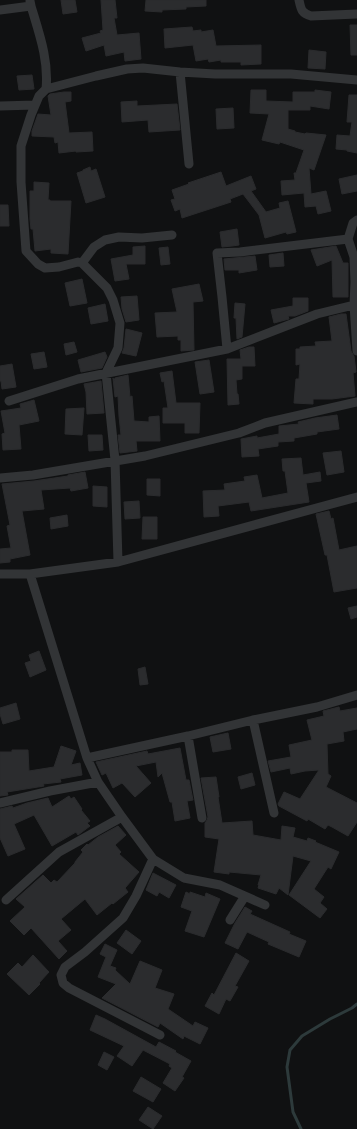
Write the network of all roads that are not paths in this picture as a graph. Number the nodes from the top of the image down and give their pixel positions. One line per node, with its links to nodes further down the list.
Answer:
1 (299, 0): 4 (street)
2 (30, 3): 3 (street); 7 (street)
3 (0, 10)
4 (357, 14)
5 (180, 72): 6 (street); 7 (street); 10 (street)
6 (357, 80)
7 (46, 89): 8 (street)
8 (35, 105): 9 (street); 14 (street)
9 (0, 106)
10 (189, 164)
11 (357, 220): 13 (street)
12 (172, 235): 14 (street)
13 (348, 239): 15 (street); 16 (street)
14 (82, 263): 18 (street)
15 (355, 305): 16 (street); 17 (street)
16 (227, 349): 18 (street)
17 (357, 351)
18 (106, 373): 19 (street); 21 (street)
19 (9, 401)
20 (357, 402): 21 (street)
21 (115, 460): 22 (street); 24 (street)
22 (0, 478)
23 (357, 497): 24 (street)
24 (118, 562): 26 (street)
25 (0, 574): 26 (street)
26 (30, 574): 30 (street)
27 (357, 695): 28 (street)
28 (253, 720): 29 (street); 33 (street)
29 (188, 736): 30 (street); 35 (street)
30 (86, 758): 31 (street)
31 (98, 782): 32 (street); 34 (street)
32 (0, 803)
33 (274, 813)
34 (122, 817): 36 (street); 38 (street)
35 (202, 818)
36 (153, 859): 37 (street); 41 (street)
37 (245, 896): 39 (street); 40 (street)
38 (6, 900)
39 (265, 905)
40 (230, 920)
41 (160, 1035)

